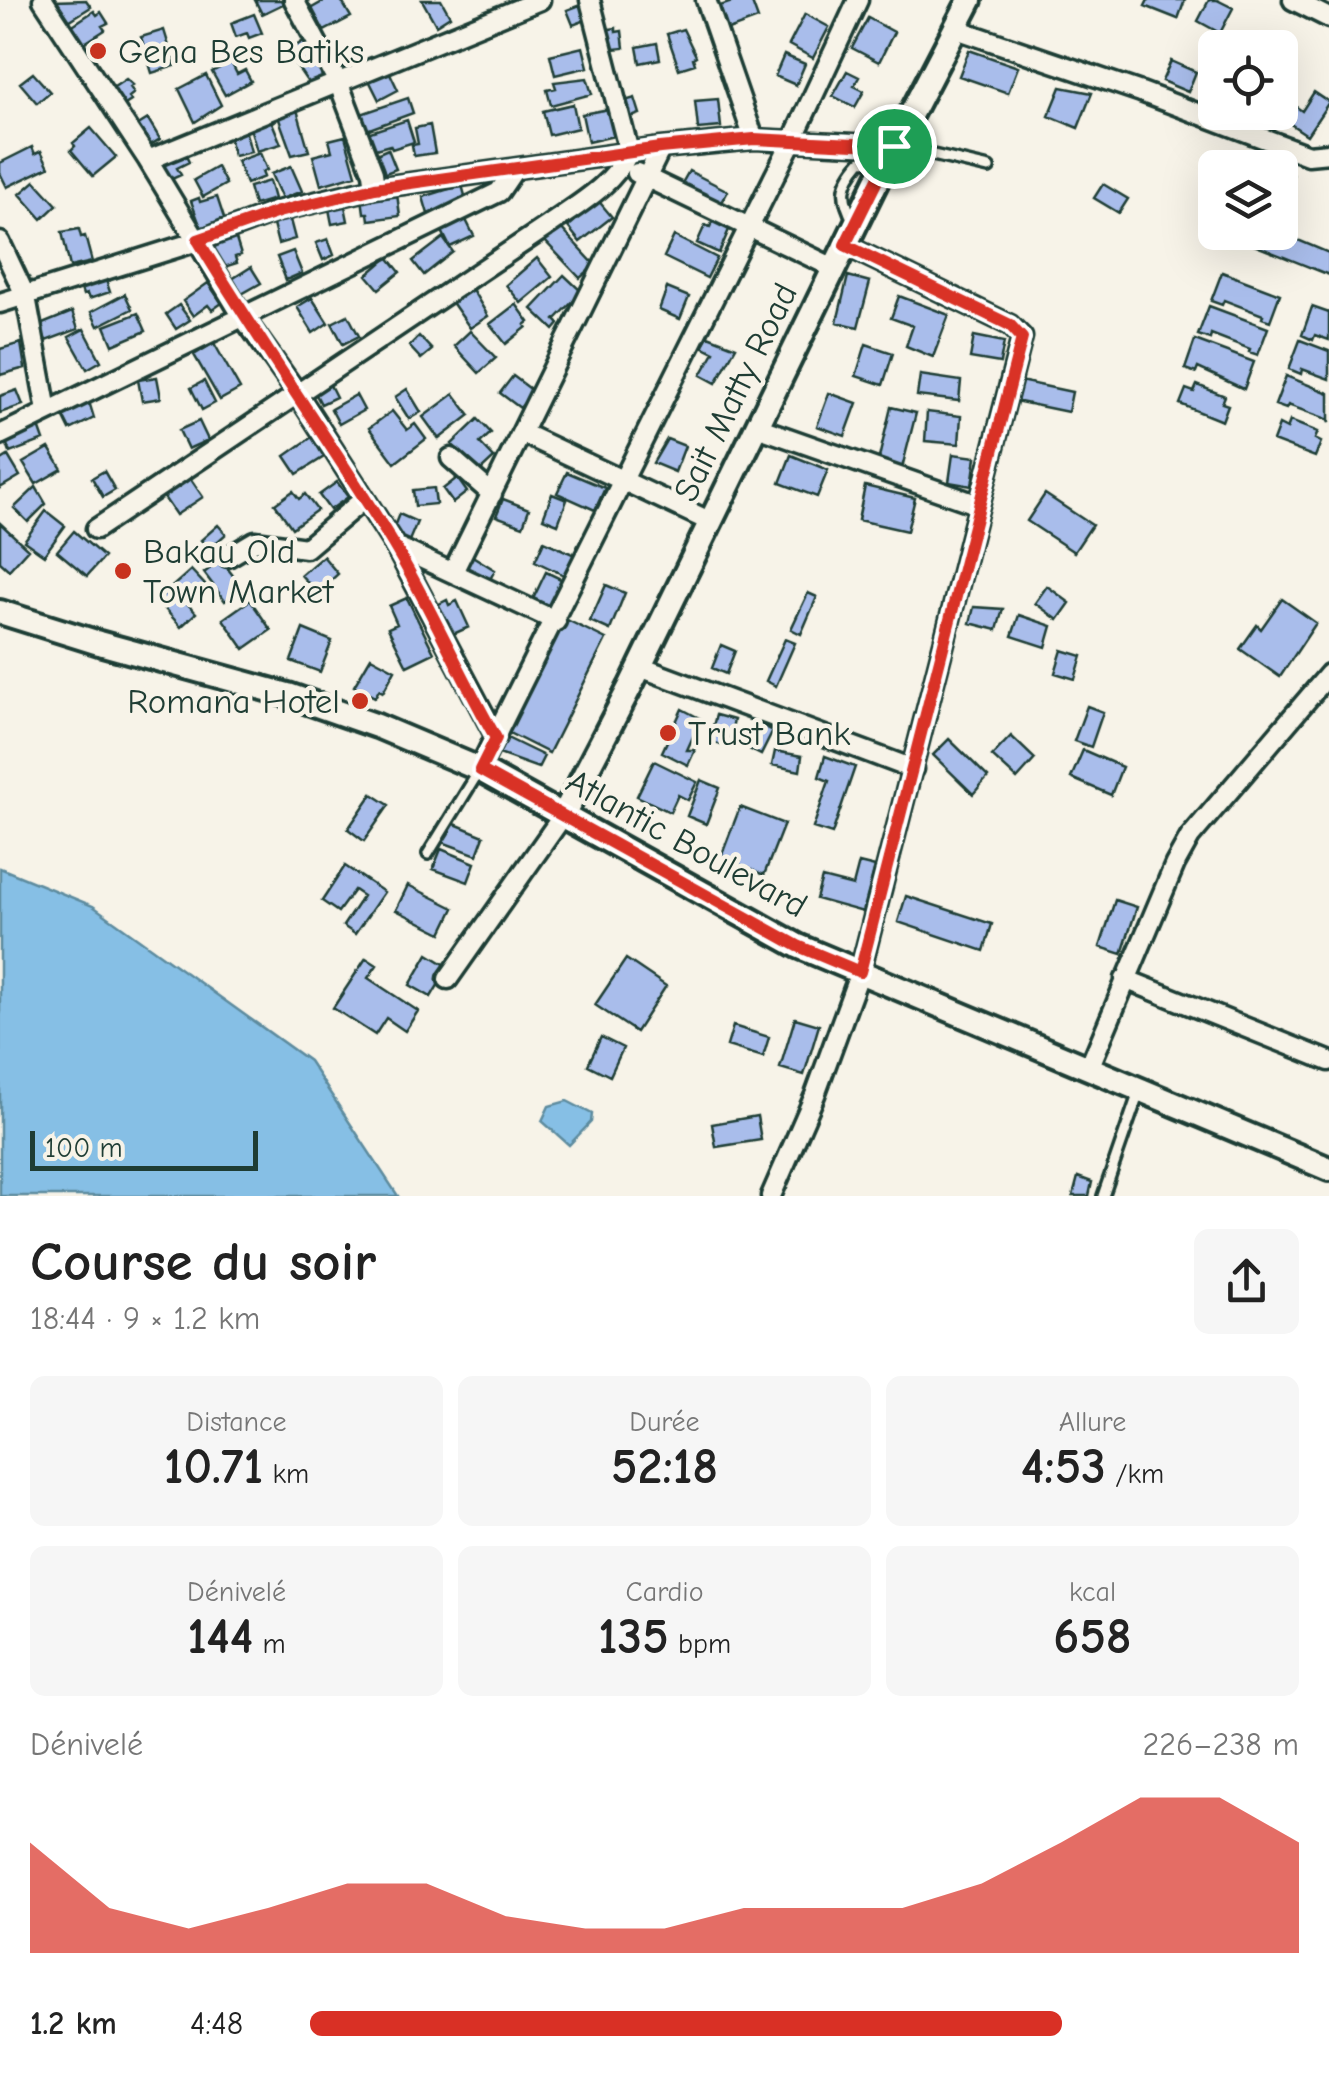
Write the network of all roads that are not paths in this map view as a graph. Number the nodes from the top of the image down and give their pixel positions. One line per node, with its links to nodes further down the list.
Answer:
1 (42, 0): 18 (street)
2 (294, 0): 11 (street)
3 (540, 0): 11 (street)
4 (590, 0): 17 (street)
5 (706, 0): 12 (street)
6 (858, 0): 13 (street)
7 (970, 0): 10 (street, Sait Matty Road)
8 (1292, 0): 9 (street)
9 (1329, 18)
10 (956, 30): 15 (street, Sait Matty Road); 16 (street)
11 (338, 84): 18 (street); 22 (street)
12 (754, 139): 13 (street); 14 (street)
13 (794, 139): 15 (street); 23 (street)
14 (660, 148): 17 (street); 21 (street)
15 (891, 153): 19 (lane); 24 (street, Sait Matty Road)
16 (1329, 153)
17 (626, 159): 20 (street); 21 (street); 31 (street)
18 (148, 160): 25 (street)
19 (989, 168)
20 (514, 170): 22 (street); 30 (street)
21 (646, 178): 23 (street); 35 (street)
22 (375, 188): 25 (street)
23 (748, 226): 27 (street); 37 (street)
24 (850, 235): 27 (street, Sait Matty Road); 40 (street)
25 (198, 240): 28 (street); 30 (street)
26 (0, 242): 28 (street)
27 (834, 268): 33 (street, Sait Matty Road)
28 (26, 297): 29 (street); 32 (street)
29 (0, 303)
30 (244, 316): 31 (street); 32 (street)
31 (297, 393): 39 (street); 42 (street)
32 (46, 411): 34 (street)
33 (756, 427): 40 (street); 41 (street, Sait Matty Road)
34 (2, 431)
35 (522, 433): 37 (street); 38 (street)
36 (451, 458): 38 (street)
37 (622, 479): 41 (street); 47 (street)
38 (492, 494): 45 (street)
39 (364, 499): 43 (street); 44 (street)
40 (979, 505): 51 (street)
41 (711, 522): 48 (street, Sait Matty Road)
42 (96, 530)
43 (394, 546): 45 (street); 50 (street)
44 (228, 557)
45 (453, 572): 47 (street)
46 (0, 612): 52 (street, Atlantic Boulevard)
47 (556, 621): 50 (street)
48 (640, 667): 51 (street); 53 (street, Sait Matty Road)
49 (1329, 674): 57 (street)
50 (496, 738): 52 (street)
51 (912, 769): 55 (street)
52 (480, 770): 53 (street, Atlantic Boulevard); 54 (lane)
53 (564, 814): 55 (street, Atlantic Boulevard); 56 (street)
54 (428, 854)
55 (860, 972): 59 (street, Atlantic Boulevard); 62 (street)
56 (448, 979)
57 (1126, 979): 58 (street); 59 (street)
58 (1329, 1061)
59 (1089, 1068): 60 (street, Atlantic Boulevard)
60 (1140, 1089): 61 (street, Atlantic Boulevard); 63 (lane)
61 (1329, 1169)
62 (772, 1196)
63 (1103, 1196)

